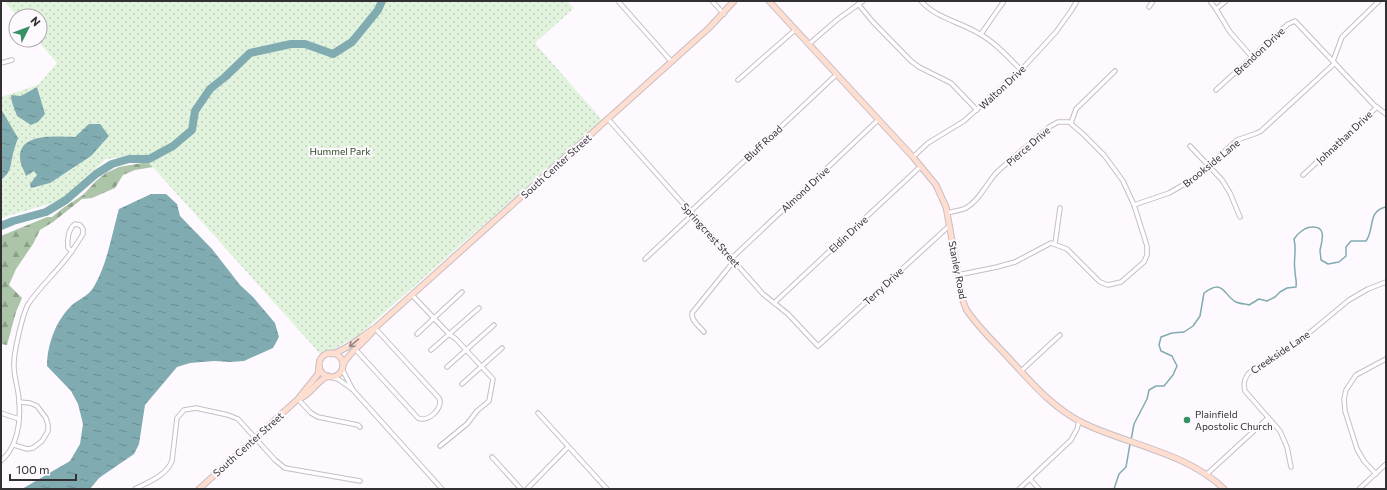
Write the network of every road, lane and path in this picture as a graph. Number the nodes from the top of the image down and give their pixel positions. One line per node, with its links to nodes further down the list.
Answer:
1 (618, 1): 22 (street)
2 (712, 1): 16 (street)
3 (734, 1): 16 (main road, South Center Street)
4 (768, 1): 17 (main road, Stanley Road)
5 (863, 1): 13 (street)
6 (921, 1): 18 (street)
7 (1004, 1): 18 (street)
8 (1077, 1): 25 (street, Walton Drive)
9 (1154, 1): 14 (street)
10 (1210, 1): 15 (street)
11 (1226, 1): 15 (street)
12 (1379, 1): 23 (street, Brookside Lane)
13 (858, 4): 19 (street); 31 (street)
14 (1149, 7)
15 (1216, 9): 20 (street)
16 (724, 14): 22 (main road, South Center Street)
17 (795, 30): 19 (main road, Stanley Road); 28 (street)
18 (981, 34): 25 (street)
19 (809, 44): 27 (main road, Stanley Road)
20 (1252, 57): 23 (street, Brendon Drive); 29 (street, Brendon Drive)
21 (12, 60): 24 (street)
22 (671, 60): 33 (main road, South Center Street)
23 (1334, 62): 30 (street, Johnathan Drive); 38 (street, Brookside Lane)
24 (1, 63)
25 (1021, 70): 31 (street, Walton Drive)
26 (1115, 71): 35 (street)
27 (836, 75): 34 (main road, Stanley Road); 43 (street, Bluff Road)
28 (738, 80)
29 (1216, 90)
30 (1377, 107): 32 (street); 40 (street, Johnathan Drive)
31 (977, 110): 37 (street, Walton Drive)
32 (1386, 114)
33 (608, 119): 43 (street, Springcrest Street); 54 (main road, South Center Street)
34 (878, 120): 37 (main road, Stanley Road); 50 (street, Almond Drive)
35 (1071, 123): 41 (street); 44 (street, Pierce Drive)
36 (1190, 146): 38 (street)
37 (913, 157): 39 (main road, Stanley Road)
38 (1208, 165): 41 (street, Brookside Lane); 45 (street)
39 (921, 166): 44 (main road, Stanley Road); 55 (street, Eldin Drive)
40 (1303, 175)
41 (1134, 205): 47 (street)
42 (1060, 208): 47 (street)
43 (692, 213): 49 (street, Bluff Road); 50 (street, Springcrest Street)
44 (947, 213): 46 (main road, Stanley Road)
45 (1240, 217)
46 (949, 226): 51 (main road, Stanley Road); 64 (street, Terry Drive)
47 (1055, 244): 51 (street)
48 (72, 251): 48 (street); 80 (street)
49 (645, 259)
50 (733, 260): 55 (street, Springcrest Street); 60 (street, Almond Drive)
51 (958, 275): 75 (main road, Stanley Road)
52 (1386, 282): 84 (street, Creekside Lane)
53 (462, 292): 57 (street)
54 (412, 295): 57 (street); 59 (main road, South Center Street)
55 (774, 303): 64 (street, Springcrest Street)
56 (479, 308): 62 (street)
57 (434, 318): 61 (street); 62 (street)
58 (494, 325): 68 (street)
59 (375, 328): 66 (main road, South Center Street); 66 (street); 69 (main road, South Center Street, one-way to 69)
60 (704, 332)
61 (417, 334)
62 (449, 334): 67 (street); 68 (street)
63 (1060, 335): 75 (street)
64 (818, 346)
65 (502, 348): 72 (street)
66 (356, 350): 73 (main road, South Center Street)
67 (431, 350)
68 (466, 350): 72 (street); 74 (street)
69 (332, 354): 71 (main road); 73 (main road)
70 (1386, 359): 96 (street)
71 (320, 366): 76 (main road); 79 (main road, South Center Street)
72 (482, 366): 77 (street); 89 (street)
73 (342, 368): 76 (main road); 78 (street)
74 (447, 368)
75 (1021, 371): 85 (main road, Stanley Road)
76 (330, 377): 78 (street); 79 (main road, South Center Street)
77 (462, 384)
78 (353, 390): 101 (street)
79 (298, 399): 86 (street); 87 (main road, South Center Street)
80 (19, 402): 83 (street); 88 (street)
81 (1, 413): 83 (street)
82 (538, 413): 90 (street)
83 (19, 418): 88 (street)
84 (1268, 418): 94 (street, Creekside Lane); 95 (street)
85 (1079, 421): 95 (main road, Stanley Road); 97 (street)
86 (360, 427)
87 (255, 438): 98 (street); 99 (street); 100 (main road, South Center Street)
88 (14, 445): 92 (street)
89 (440, 446)
90 (568, 447): 103 (street); 104 (street)
91 (492, 456): 102 (street)
92 (1, 461)
93 (1386, 464): 96 (street)
94 (1291, 467)
95 (1207, 474): 107 (main road, Stanley Road)
96 (1376, 474): 108 (street)
97 (1030, 479): 105 (street); 106 (street)
98 (360, 481)
99 (135, 489)
100 (199, 489)
101 (442, 489)
102 (521, 489)
103 (527, 489)
104 (607, 489)
105 (1019, 489)
106 (1039, 489)
107 (1224, 489)
108 (1359, 489)

